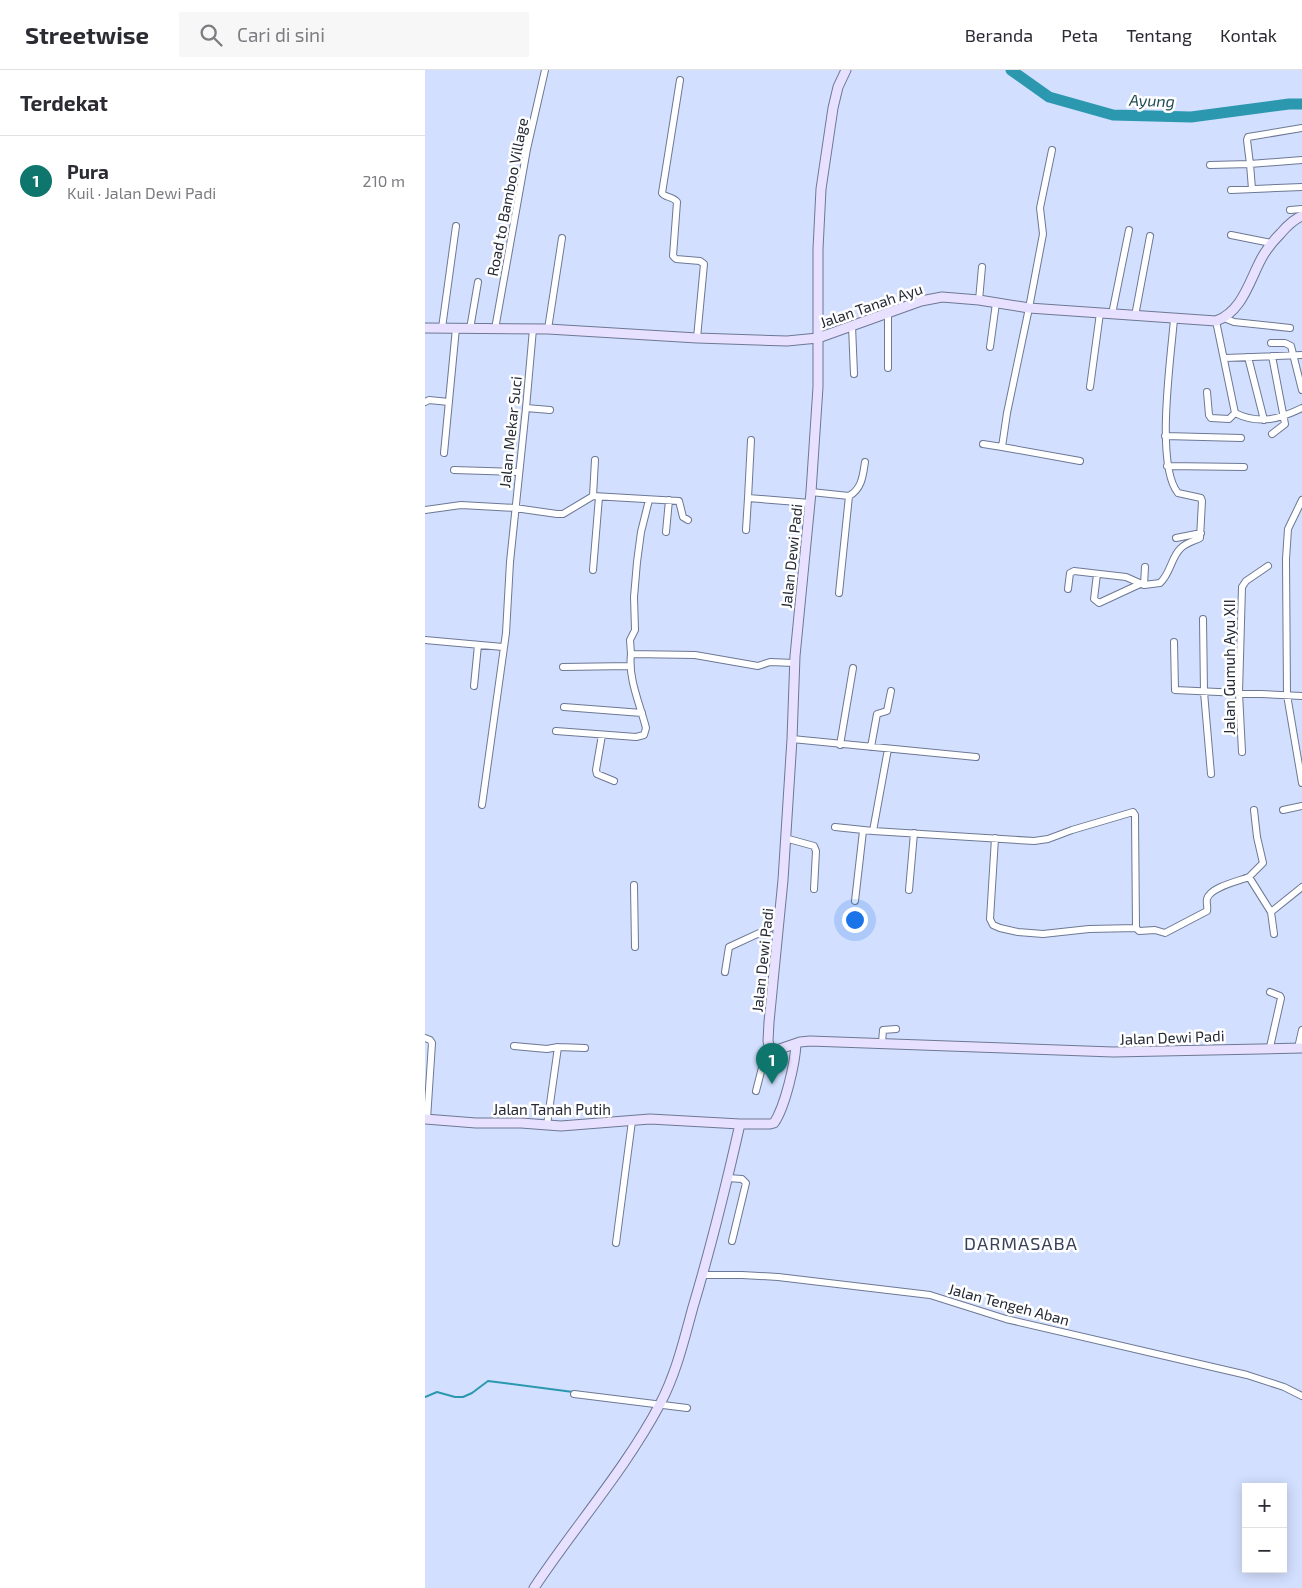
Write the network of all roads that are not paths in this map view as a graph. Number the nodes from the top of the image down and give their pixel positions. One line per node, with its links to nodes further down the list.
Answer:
1 (545, 70): 38 (street, Road to Bamboo Village)
2 (846, 70): 42 (street, Jalan Dewi Padi)
3 (680, 80): 41 (street)
4 (1302, 128): 7 (street)
5 (1052, 150): 25 (street)
6 (1302, 160): 7 (street)
7 (1250, 164): 8 (street); 11 (street)
8 (1210, 165)
9 (1302, 187): 11 (street)
10 (1231, 190): 11 (street)
11 (1252, 190)
12 (1302, 209): 13 (street)
13 (1290, 210)
14 (1302, 216): 20 (street)
15 (456, 226): 34 (street)
16 (1129, 230): 28 (street)
17 (1231, 235): 20 (street)
18 (1150, 236): 29 (street)
19 (562, 238): 40 (street)
20 (1271, 243): 31 (street)
21 (982, 267): 23 (street)
22 (478, 282): 37 (street)
23 (979, 300): 24 (street, Jalan Tanah Ayu); 26 (street, Jalan Tanah Ayu)
24 (996, 302): 25 (street, Jalan Tanah Ayu); 44 (street)
25 (1029, 308): 27 (street, Jalan Tanah Ayu); 68 (street)
26 (888, 312): 32 (street, Jalan Tanah Ayu); 50 (street)
27 (1100, 313): 28 (street, Jalan Tanah Ayu); 52 (street)
28 (1112, 314): 29 (street, Jalan Tanah Ayu)
29 (1135, 316): 30 (street, Jalan Tanah Ayu)
30 (1174, 318): 31 (street, Jalan Tanah Ayu); 64 (street)
31 (1220, 320): 36 (street); 49 (street)
32 (852, 326): 42 (street, Jalan Tanah Ayu); 51 (street)
33 (425, 328): 34 (street, Jalan Tanah Ayu)
34 (441, 328): 35 (street, Jalan Tanah Ayu)
35 (456, 328): 37 (street, Jalan Tanah Ayu); 56 (street)
36 (1290, 328)
37 (470, 329): 38 (street, Jalan Tanah Ayu)
38 (495, 329): 39 (street, Jalan Tanah Ayu)
39 (533, 329): 40 (street, Jalan Tanah Ayu); 57 (street, Jalan Mekar Suci)
40 (548, 329): 41 (street, Jalan Tanah Ayu)
41 (697, 338): 42 (street, Jalan Tanah Ayu)
42 (818, 338): 77 (street, Jalan Dewi Padi)
43 (1271, 343): 45 (street)
44 (990, 347)
45 (1294, 355): 46 (street); 47 (street); 53 (street)
46 (1302, 355)
47 (1272, 356): 48 (street); 61 (street)
48 (1248, 357): 49 (street); 62 (street)
49 (1225, 358): 60 (street)
50 (888, 368)
51 (854, 374)
52 (1090, 387)
53 (1302, 390)
54 (1207, 392): 60 (street)
55 (425, 402): 56 (street)
56 (449, 402): 69 (street)
57 (526, 408): 59 (street); 76 (street, Jalan Mekar Suci)
58 (1302, 408): 61 (street)
59 (550, 410)
60 (1235, 413): 62 (street)
61 (1285, 416): 62 (street); 63 (street)
62 (1264, 420)
63 (1272, 434)
64 (1165, 436): 65 (street); 73 (street)
65 (1241, 438)
66 (751, 440): 80 (street)
67 (983, 444): 68 (street)
68 (1002, 447): 71 (street)
69 (444, 454)
70 (595, 460): 79 (street)
71 (1080, 461)
72 (865, 462): 78 (street)
73 (1167, 466): 74 (street); 90 (street)
74 (1245, 467)
75 (454, 470): 76 (street)
76 (519, 472): 85 (street, Jalan Mekar Suci)
77 (811, 492): 78 (street); 84 (street, Jalan Dewi Padi)
78 (849, 496): 98 (street)
79 (596, 497): 81 (street); 85 (street); 94 (street)
80 (748, 498): 84 (street); 88 (street)
81 (649, 500): 82 (street); 104 (street)
82 (669, 500): 87 (street); 89 (street)
83 (1302, 500): 113 (street)
84 (810, 503): 105 (street, Jalan Dewi Padi)
85 (515, 508): 86 (street, Jalan Mekar Suci); 103 (street)
86 (425, 510)
87 (688, 520)
88 (746, 530)
89 (666, 532)
90 (1201, 533): 91 (street); 96 (street)
91 (1176, 538)
92 (1269, 566): 112 (street, Jalan Gumuh Ayu XII)
93 (1145, 567): 96 (street)
94 (593, 570)
95 (1097, 574): 96 (street); 96 (street); 97 (street)
96 (1142, 584)
97 (1068, 589)
98 (839, 593)
99 (1203, 619): 111 (street)
100 (425, 640): 102 (street)
101 (1174, 642): 111 (street)
102 (478, 645): 103 (street); 109 (street)
103 (503, 647): 128 (street)
104 (631, 654): 105 (street); 106 (street)
105 (795, 659): 119 (street, Jalan Dewi Padi)
106 (629, 666): 107 (street); 116 (street)
107 (563, 667)
108 (853, 668): 120 (street)
109 (474, 686)
110 (891, 691): 121 (street)
111 (1204, 692): 112 (street); 125 (street)
112 (1239, 694): 113 (street); 123 (street, Jalan Gumuh Ayu XII)
113 (1287, 695): 114 (street); 127 (street)
114 (1302, 696)
115 (564, 707): 116 (street)
116 (642, 713): 118 (street)
117 (555, 731): 118 (street)
118 (602, 735): 126 (street)
119 (792, 739): 120 (street); 136 (street, Jalan Dewi Padi)
120 (840, 745): 121 (street)
121 (871, 747): 122 (street)
122 (888, 749): 124 (street); 134 (street)
123 (1242, 752)
124 (976, 757)
125 (1211, 774)
126 (614, 781)
127 (1302, 783)
128 (482, 805)
129 (1302, 806): 131 (street)
130 (1254, 810): 138 (street)
131 (1283, 810)
132 (835, 827): 133 (street)
133 (863, 831): 134 (street); 143 (street)
134 (873, 831): 135 (street)
135 (914, 832): 137 (street); 142 (street)
136 (785, 838): 141 (street); 145 (street, Jalan Dewi Padi)
137 (995, 838): 146 (street); 146 (street)
138 (1249, 877): 144 (street); 146 (street)
139 (634, 885): 148 (street)
140 (1302, 887): 144 (street)
141 (814, 889)
142 (909, 890)
143 (855, 901)
144 (1269, 910): 147 (street)
145 (779, 926): 149 (street); 161 (street, Jalan Dewi Padi)
146 (1136, 928)
147 (1274, 934)
148 (635, 947)
149 (725, 972)
150 (1270, 992): 158 (street)
151 (896, 1029): 154 (street)
152 (1302, 1030): 160 (street)
153 (425, 1038): 163 (street)
154 (882, 1043): 155 (street, Jalan Dewi Padi); 158 (street, Jalan Dewi Padi)
155 (797, 1044): 161 (street, Jalan Dewi Padi); 165 (street, Jalan Tanah Putih)
156 (515, 1046): 157 (street)
157 (558, 1046): 159 (street); 166 (street)
158 (1270, 1047): 160 (street, Jalan Dewi Padi)
159 (585, 1048)
160 (1300, 1048)
161 (770, 1050): 162 (street)
162 (756, 1091)
163 (426, 1119): 166 (street, Jalan Tanah Putih)
164 (632, 1121): 165 (street, Jalan Tanah Putih); 166 (street, Jalan Tanah Putih); 169 (street)
165 (740, 1124): 167 (street)
166 (547, 1125)
167 (728, 1178): 168 (street); 170 (street)
168 (732, 1241)
169 (616, 1243)
170 (703, 1275): 172 (street, Jalan Tengeh Aban); 173 (street)
171 (574, 1394): 173 (street)
172 (1302, 1396)
173 (661, 1402): 174 (street); 175 (street)
174 (687, 1408)
175 (534, 1588)

